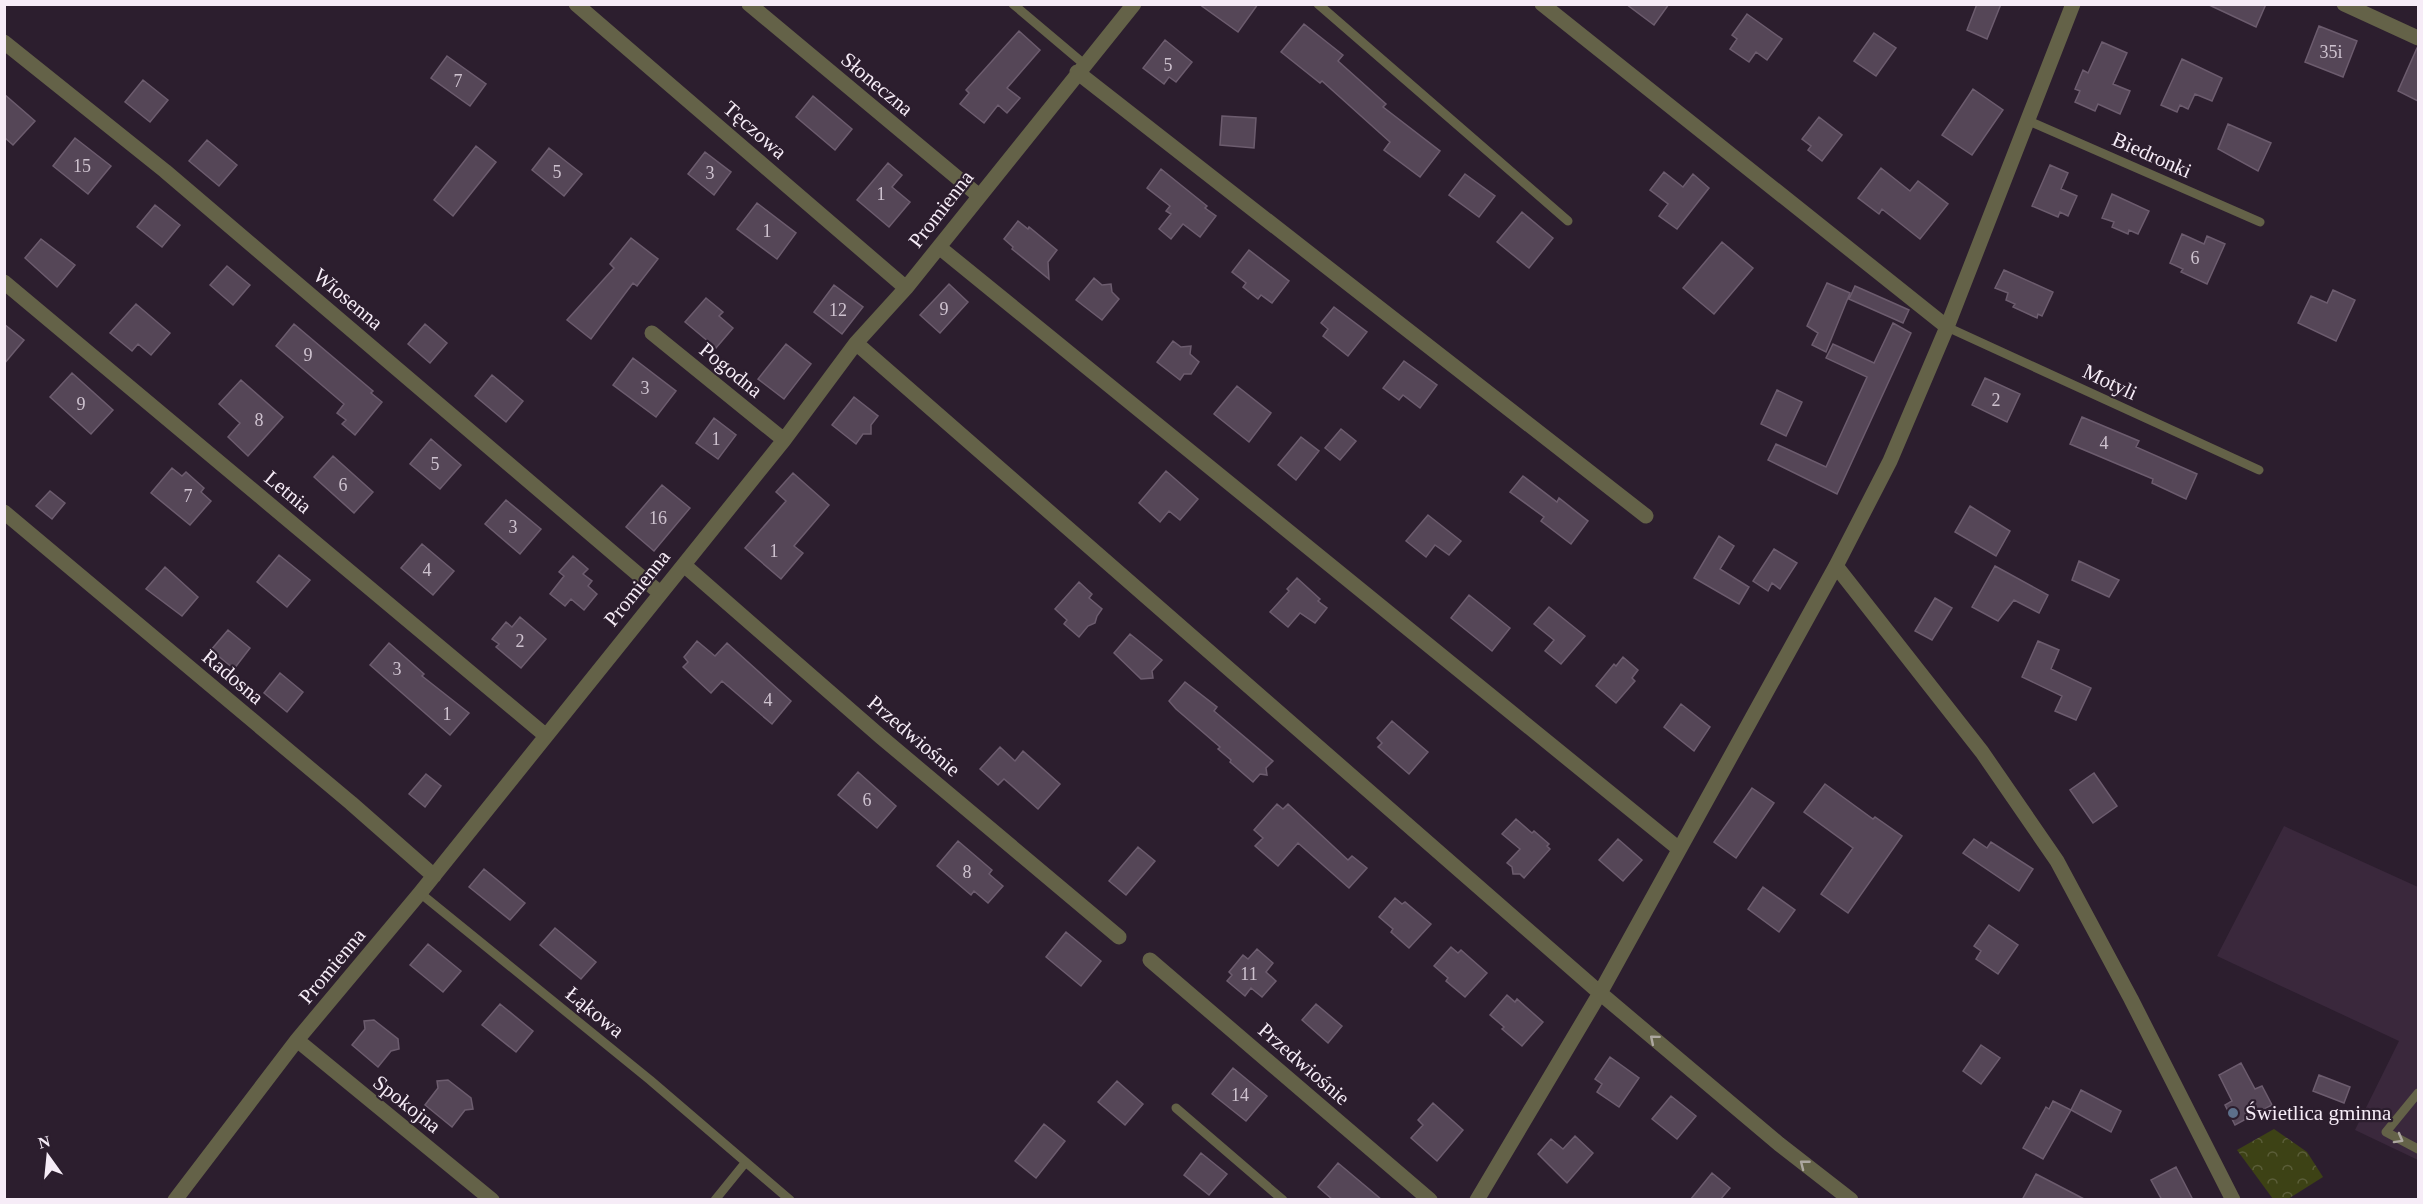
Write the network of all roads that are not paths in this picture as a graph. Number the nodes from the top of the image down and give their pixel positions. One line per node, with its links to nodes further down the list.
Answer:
1 (576, 4): 18 (street, Tęczowa)
2 (750, 4): 13 (street, Słoneczna)
3 (1013, 4): 11 (lane)
4 (1134, 4): 11 (street, Promienna)
5 (1318, 4): 14 (lane)
6 (1542, 4): 19 (street)
7 (2073, 4): 12 (street)
8 (2344, 4): 9 (street)
9 (2418, 38)
10 (4, 42): 28 (street, Wiosenna)
11 (1080, 68): 13 (street, Promienna); 25 (street)
12 (2029, 121): 15 (lane, Biedronki); 19 (street)
13 (978, 195): 16 (street, Promienna)
14 (1568, 221)
15 (2260, 222)
16 (939, 246): 18 (street, Promienna); 30 (street)
17 (4, 282): 29 (street, Letnia)
18 (906, 288): 21 (street, Promienna)
19 (1947, 327): 23 (lane, Motyli); 27 (street)
20 (651, 333): 22 (street, Pogodna)
21 (856, 343): 22 (street, Promienna); 35 (street)
22 (784, 440): 26 (street, Promienna)
23 (2259, 470)
24 (4, 512): 31 (street, Radosna)
25 (1646, 516)
26 (684, 565): 28 (street, Promienna); 33 (street, Przedwiośnie)
27 (1836, 566): 30 (street); 50 (street)
28 (660, 593): 29 (street, Promienna)
29 (545, 735): 31 (street, Promienna)
30 (1679, 849): 35 (street)
31 (434, 876): 32 (street, Promienna)
32 (420, 893): 36 (street, Promienna); 40 (lane, Łąkowa)
33 (1119, 937)
34 (1150, 960): 47 (street, Przedwiośnie)
35 (1600, 993): 41 (street, one-way to 35); 48 (street)
36 (297, 1040): 42 (street, Promienna); 43 (street, Spokojna)
37 (2418, 1093): 39 (lane, one-way to 39)
38 (1176, 1108): 46 (lane)
39 (2418, 1149)
40 (745, 1163): 44 (lane); 45 (lane, Łąkowa)
41 (1832, 1194): 49 (street)
42 (175, 1200)
43 (492, 1200)
44 (715, 1200)
45 (790, 1200)
46 (1284, 1200)
47 (1430, 1200)
48 (1477, 1200)
49 (1851, 1200)
50 (2233, 1200)

